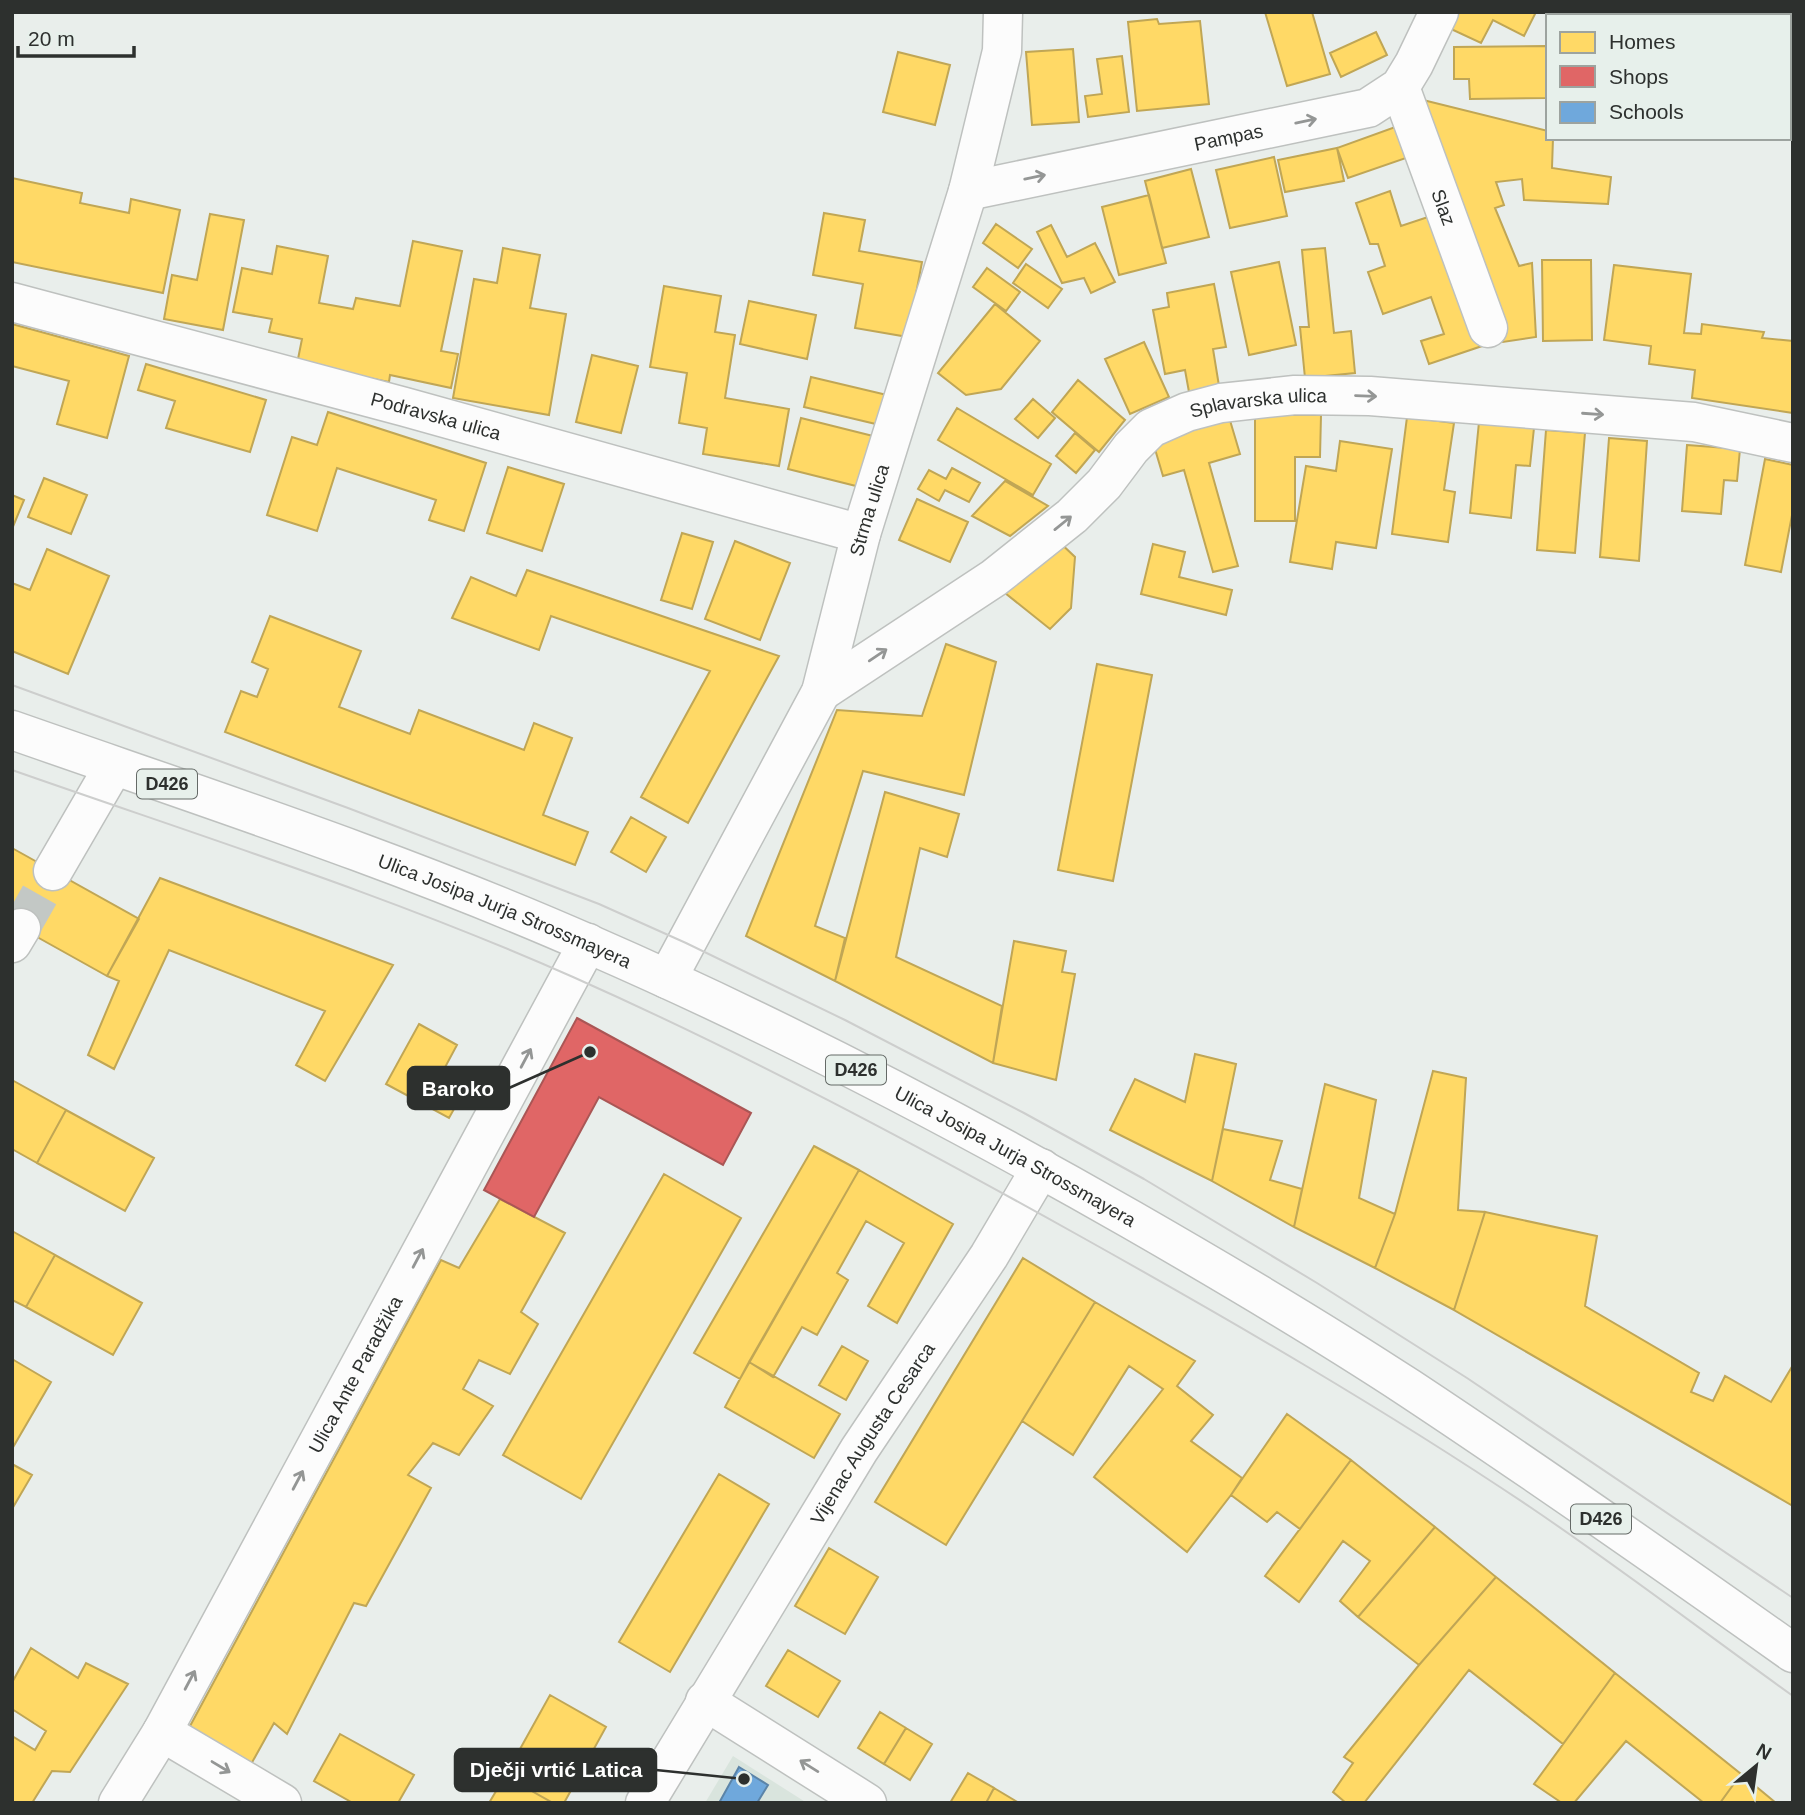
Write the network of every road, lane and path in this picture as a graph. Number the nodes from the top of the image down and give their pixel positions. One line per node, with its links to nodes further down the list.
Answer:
1 (1003, 12): 4 (street, Strma ulica)
2 (1439, 12): 3 (street, Pampas)
3 (1399, 86): 4 (street, Pampas, one-way to 3); 6 (street, Slaz)
4 (968, 191): 8 (street, Strma ulica)
5 (12, 302): 8 (street, Podravska ulica)
6 (1488, 328)
7 (1793, 443): 9 (street, Splavarska ulica, one-way to 7)
8 (860, 534): 9 (street, Strma ulica)
9 (821, 692): 14 (street, Strma ulica)
10 (12, 730): 11 (street, Ulica Josipa Jurja Strossmayera / D426)
11 (114, 766): 12 (street); 13 (street, Ulica Josipa Jurja Strossmayera / D426)
12 (53, 871)
13 (588, 943): 14 (street, Ulica Josipa Jurja Strossmayera / D426); 18 (street, Ulica Ante Paradžika, one-way to 13)
14 (667, 979): 15 (street, Ulica Josipa Jurja Strossmayera / D426)
15 (1041, 1168): 16 (street, Ulica Josipa Jurja Strossmayera / D426); 17 (street, Vijenac Augusta Cesarca)
16 (1793, 1653)
17 (705, 1701): 21 (street, Vijenac Augusta Cesarca); 22 (street, one-way to 17)
18 (162, 1732): 19 (street, Ulica Ante Paradžika); 20 (street, one-way to 20)
19 (118, 1803)
20 (282, 1803)
21 (645, 1803)
22 (867, 1803)

